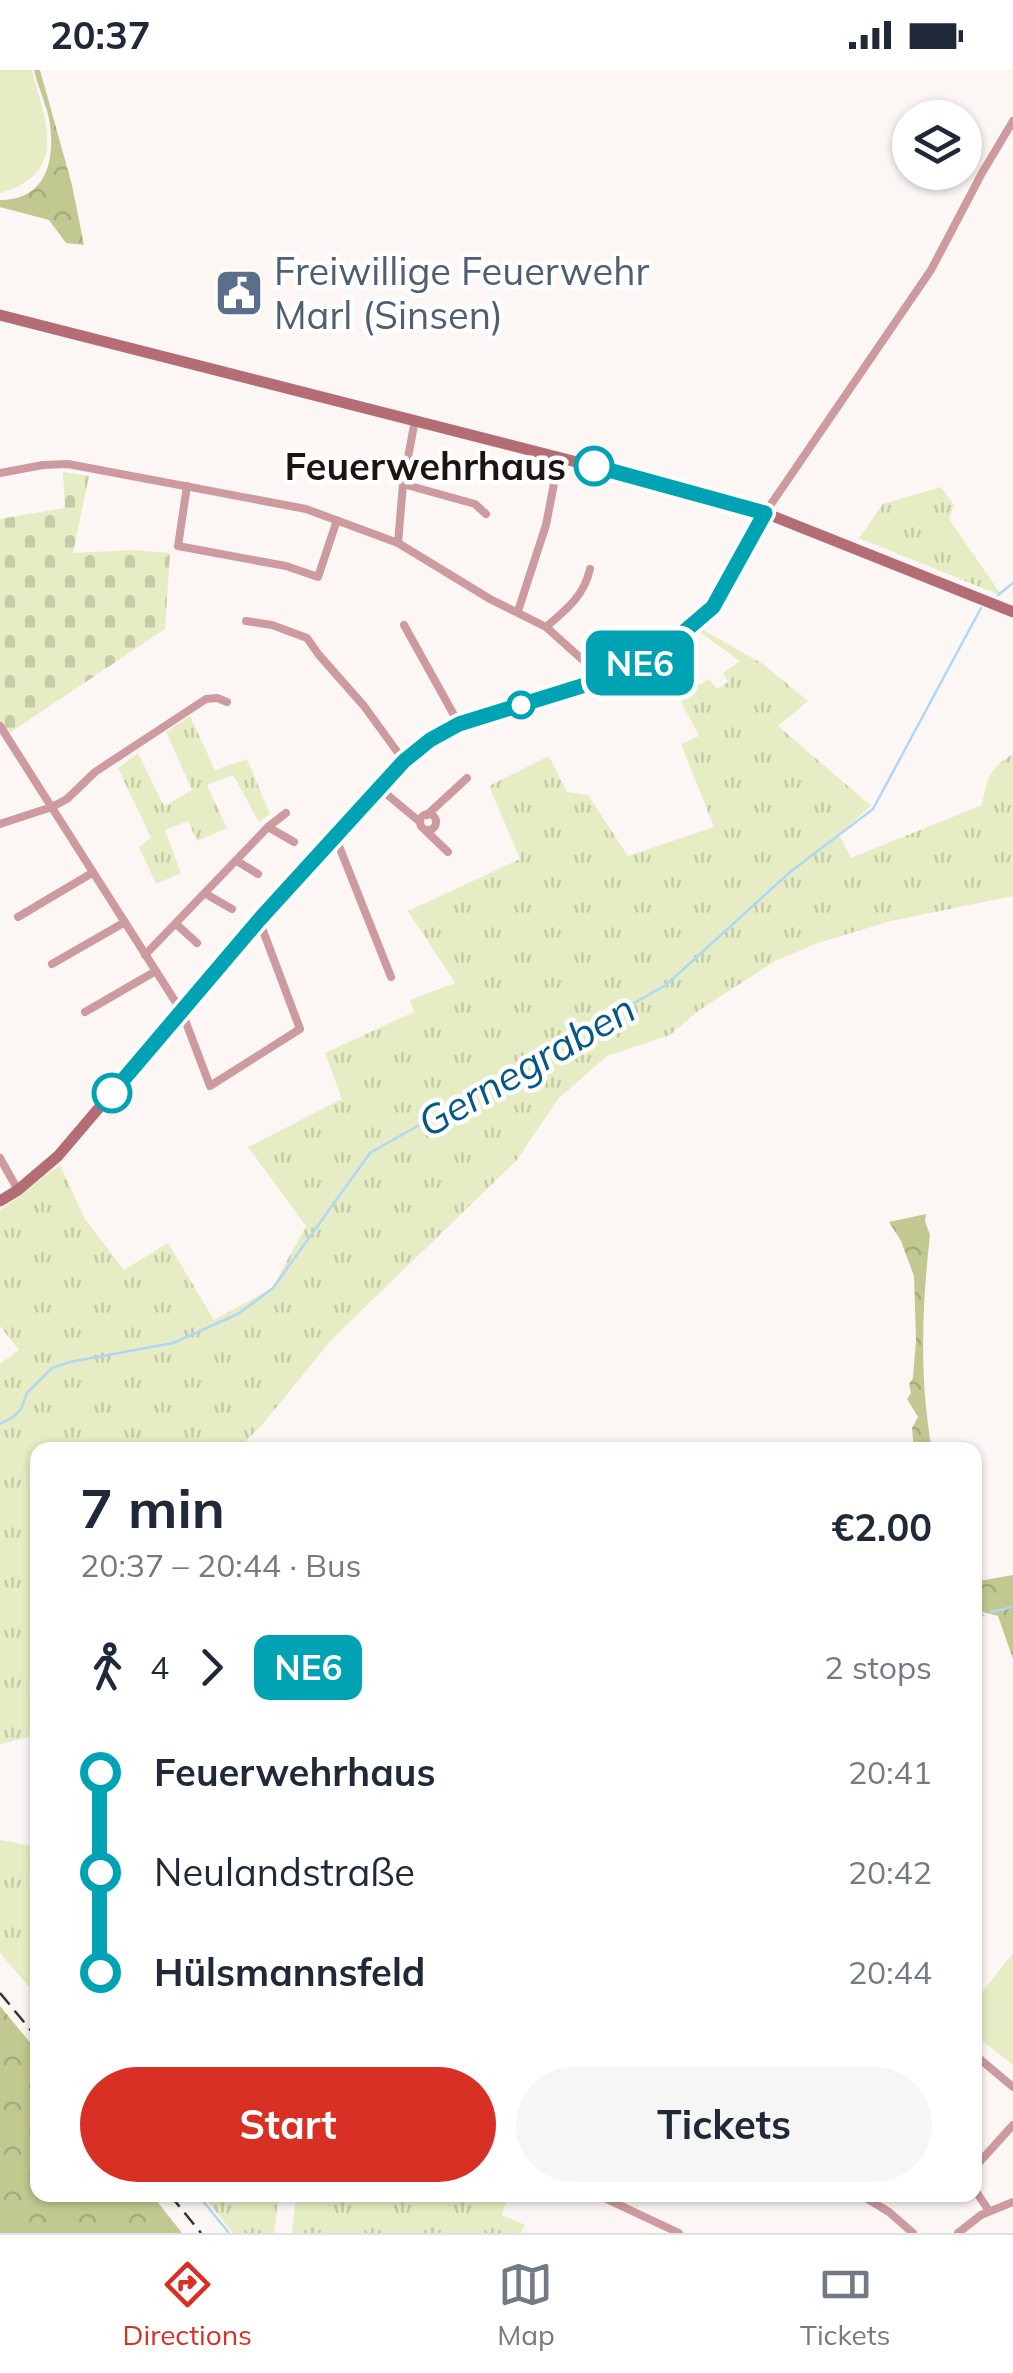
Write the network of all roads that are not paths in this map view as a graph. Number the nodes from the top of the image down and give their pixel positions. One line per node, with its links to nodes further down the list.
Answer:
1 (1013, 120): 8 (street)
2 (0, 315): 3 (street)
3 (415, 420): 4 (street); 6 (street)
4 (559, 458): 8 (street); 13 (street)
5 (0, 472): 7 (street)
6 (403, 484): 9 (street); 11 (street)
7 (188, 486): 10 (street); 10 (street)
8 (765, 513): 14 (street); 18 (street)
9 (486, 514)
10 (338, 520): 11 (street)
11 (398, 543): 13 (street)
12 (590, 570): 17 (street)
13 (518, 611): 17 (street)
14 (1013, 612)
15 (246, 621): 22 (street)
16 (404, 625): 20 (street)
17 (546, 627): 18 (street)
18 (601, 680): 20 (street)
19 (227, 702): 25 (street)
20 (459, 724): 22 (street)
21 (0, 726): 25 (street)
22 (404, 761): 24 (street)
23 (468, 778): 27 (street)
24 (378, 787): 29 (street); 31 (street)
25 (52, 808): 28 (street); 35 (street)
26 (286, 813): 30 (street)
27 (428, 814): 29 (street); 29 (street)
28 (0, 824)
29 (422, 826): 33 (street)
30 (268, 828): 32 (street); 34 (street)
31 (335, 836): 40 (street); 47 (street)
32 (294, 842)
33 (448, 852)
34 (237, 861): 36 (street); 37 (street)
35 (92, 872): 39 (street); 41 (street)
36 (258, 874)
37 (206, 894): 38 (street); 42 (street)
38 (232, 909)
39 (18, 917)
40 (259, 920): 49 (street); 49 (street)
41 (125, 922): 44 (street); 45 (street)
42 (176, 924): 43 (street); 44 (street)
43 (197, 943)
44 (145, 955): 46 (street)
45 (52, 964)
46 (156, 971): 48 (street); 49 (street)
47 (390, 977)
48 (85, 1012)
49 (182, 1012): 51 (street)
50 (0, 1158): 51 (street)
51 (18, 1190): 52 (street)
52 (0, 1201)
53 (982, 2061): 54 (street)
54 (1013, 2088)
55 (1013, 2125): 56 (street)
56 (984, 2157): 57 (street)
57 (982, 2159)
58 (982, 2200): 62 (street)
59 (621, 2202): 63 (street)
60 (873, 2202): 64 (street)
61 (1013, 2202): 62 (street)
62 (990, 2211): 65 (street)
63 (679, 2233)
64 (913, 2233)
65 (958, 2233)

